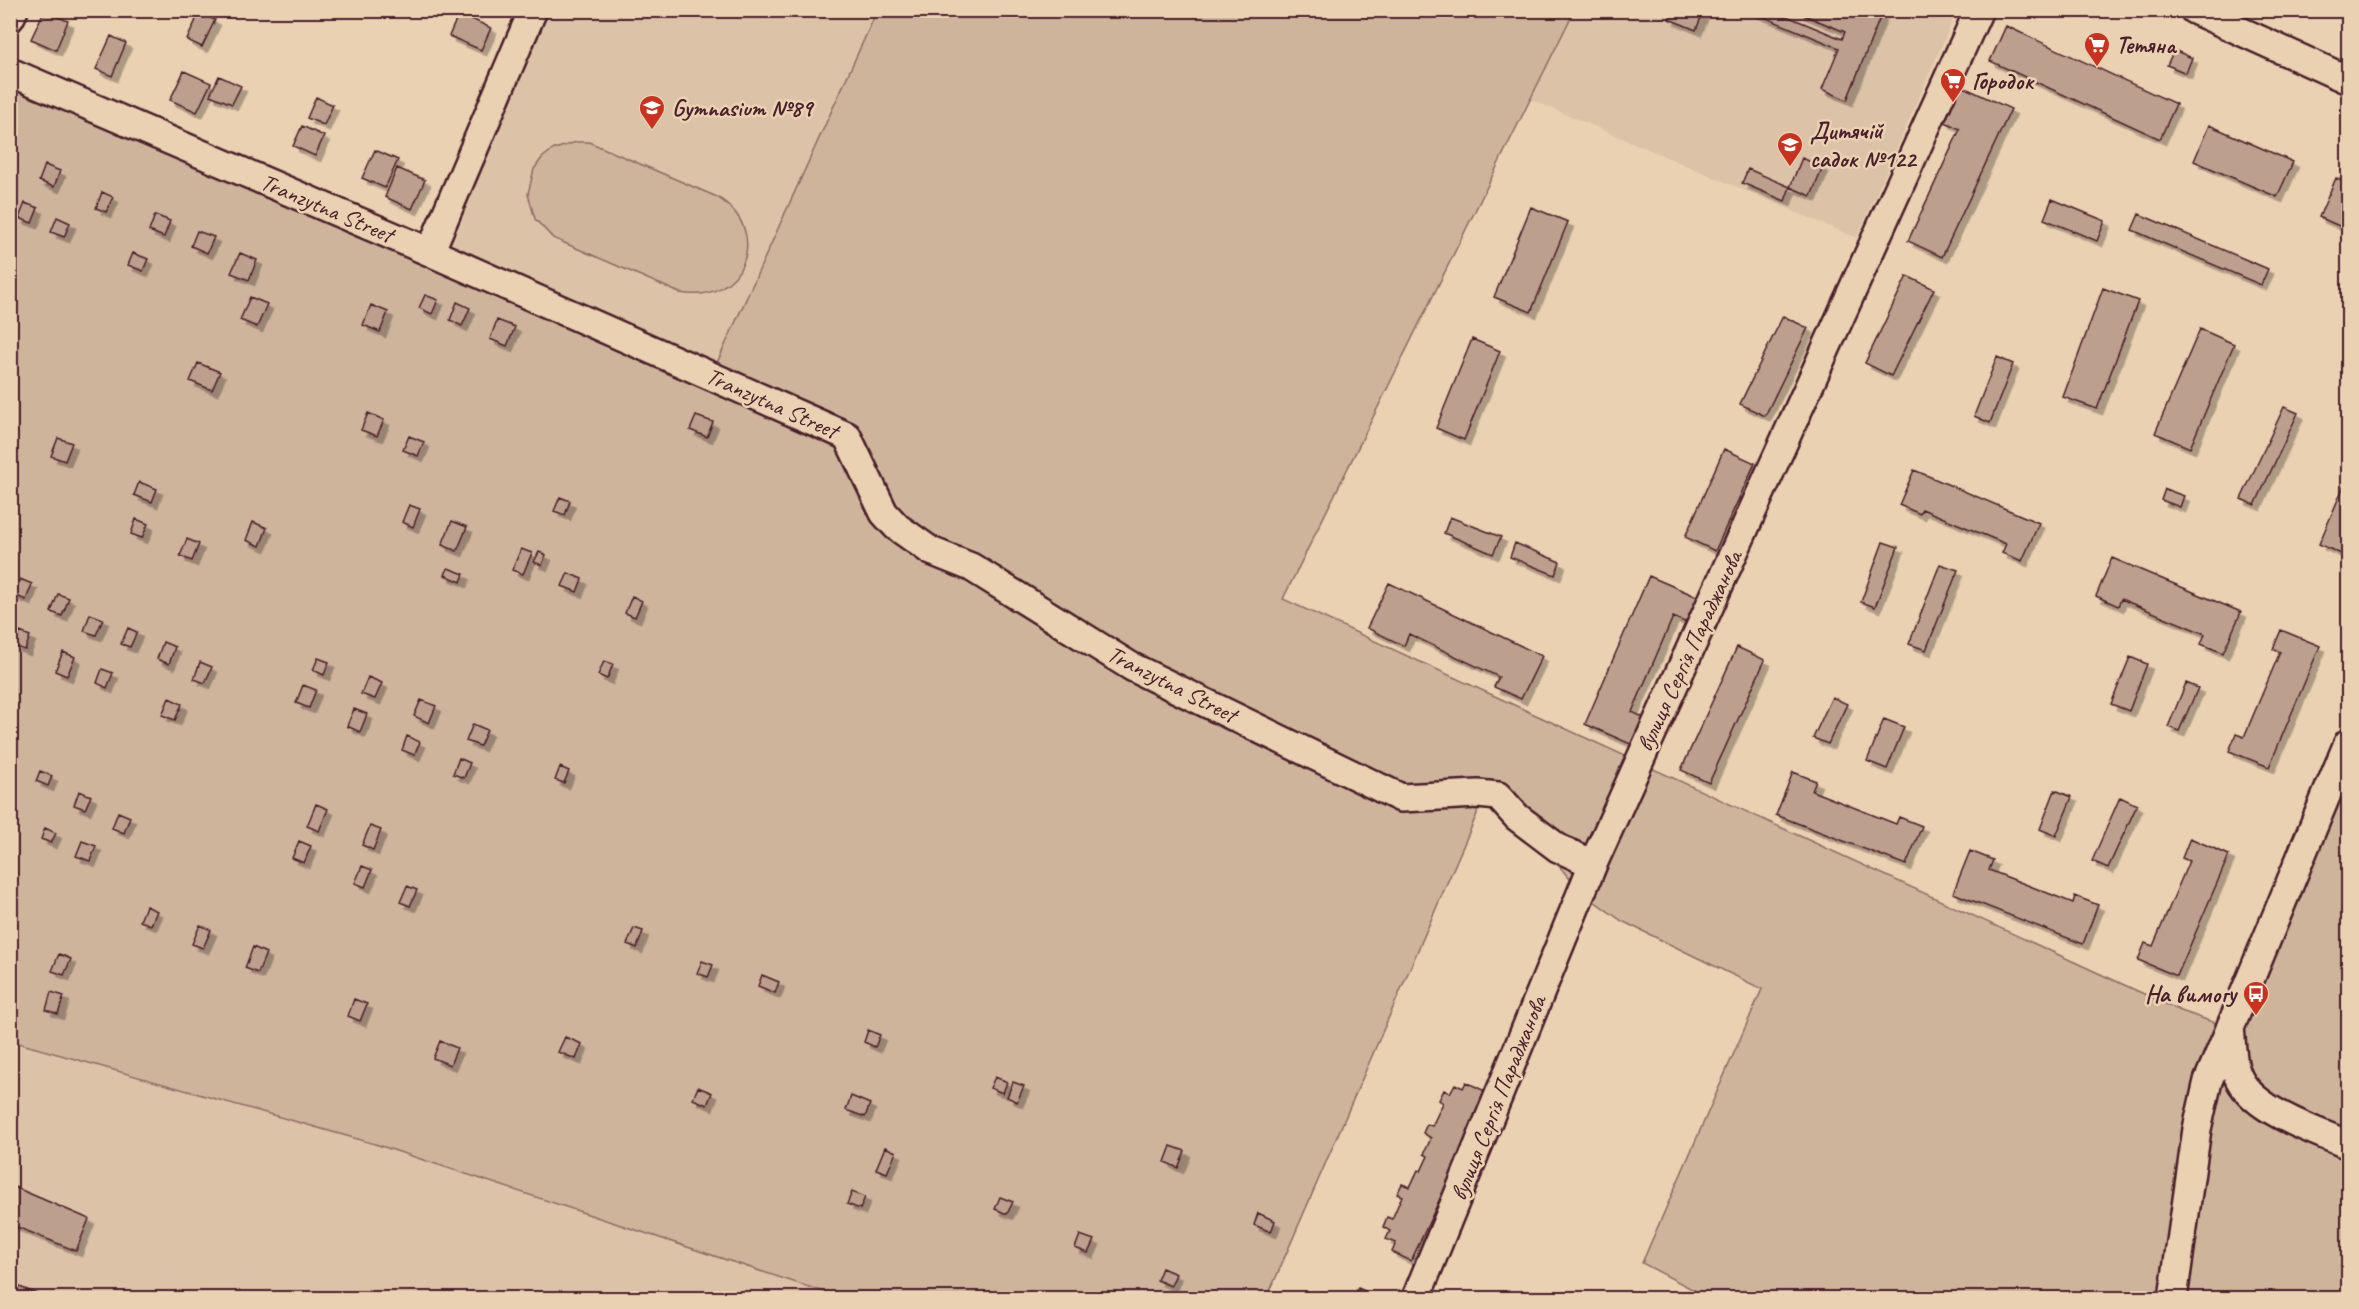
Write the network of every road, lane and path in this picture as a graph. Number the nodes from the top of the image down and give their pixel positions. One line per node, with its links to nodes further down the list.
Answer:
1 (14, 10): 5 (street)
2 (533, 10): 8 (street)
3 (1979, 10): 10 (street, вулиця Сергія Параджанова)
4 (2194, 10): 7 (street)
5 (10, 18)
6 (10, 72): 8 (street, Tranzytna Street)
7 (2349, 80)
8 (430, 252): 10 (street, Tranzytna Street)
9 (2349, 743): 11 (street)
10 (1593, 864): 13 (street, вулиця Сергія Параджанова)
11 (2230, 1028): 12 (street); 14 (street)
12 (2349, 1145)
13 (1416, 1299)
14 (2173, 1299)

